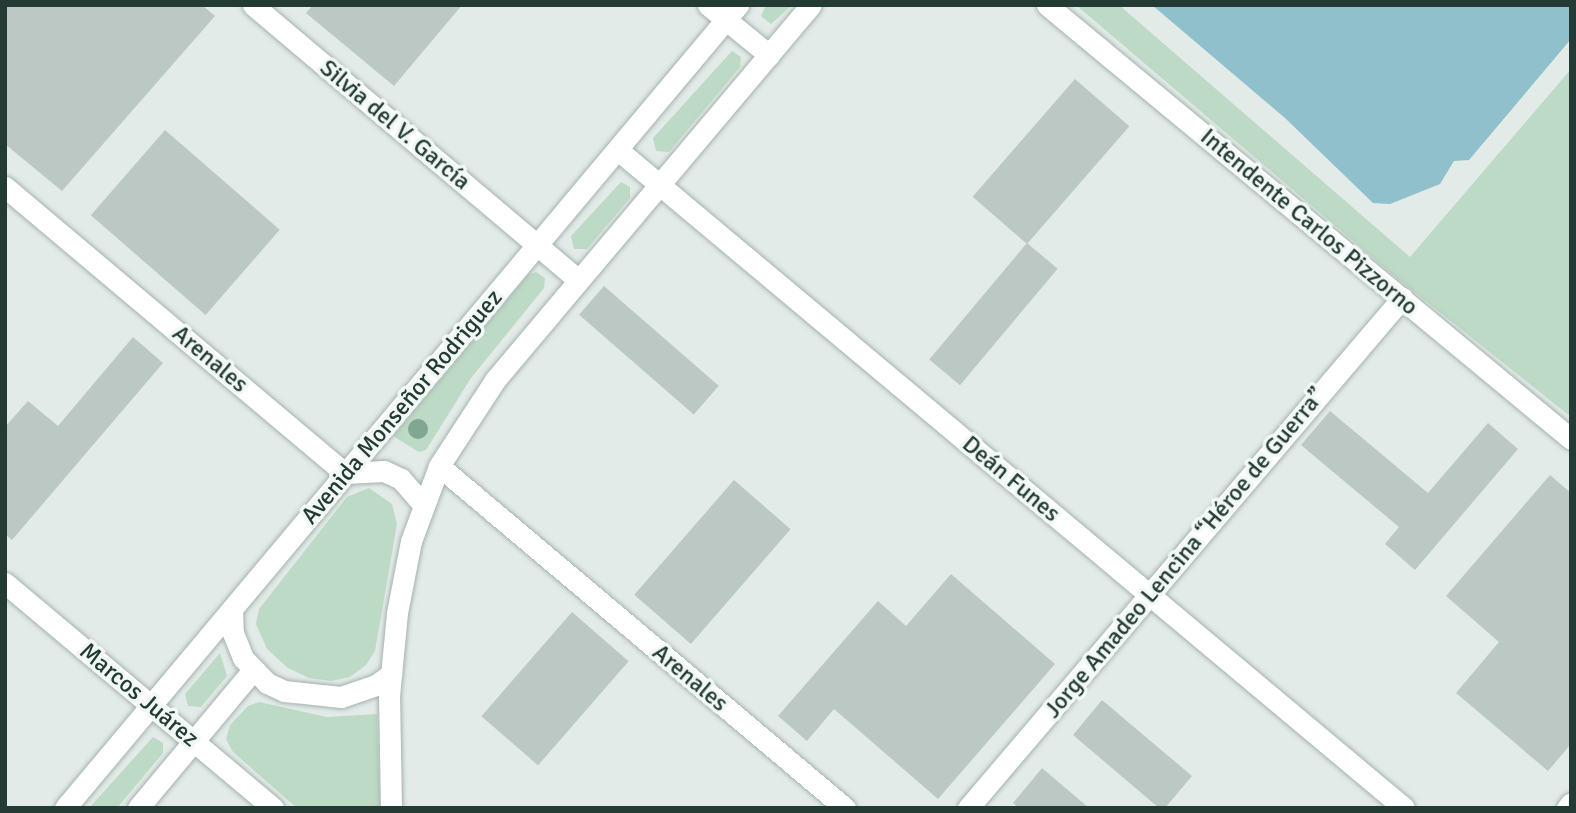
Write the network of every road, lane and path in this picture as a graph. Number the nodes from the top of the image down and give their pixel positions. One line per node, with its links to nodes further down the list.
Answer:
1 (253, 5): 10 (street, Silvia del V. García)
2 (708, 5): 5 (street)
3 (811, 5): 6 (street)
4 (1047, 5): 12 (street, Intendente Carlos Pizzorno)
5 (732, 13): 6 (street); 7 (street, Avenida Monseñor Rodriguez)
6 (769, 55): 8 (street)
7 (618, 150): 8 (street, Deán Funes); 10 (street, Avenida Monseñor Rodriguez)
8 (659, 184): 11 (street); 18 (street, Deán Funes)
9 (5, 187): 15 (street, Arenales)
10 (538, 245): 11 (street, Silvia del V. García); 15 (street, Avenida Monseñor Rodriguez)
11 (578, 280): 14 (street)
12 (1402, 298): 13 (street, Intendente Carlos Pizzorno); 18 (street, Jorge Amadeo Lencina “Héroe de Guerra”)
13 (1571, 439)
14 (439, 466): 16 (street); 29 (street, Arenales)
15 (345, 473): 16 (street); 19 (street, Avenida Monseñor Rodriguez)
16 (423, 504): 21 (street)
17 (5, 583): 22 (street, Marcos Juárez)
18 (1149, 594): 30 (street, Jorge Amadeo Lencina “Héroe de Guerra”); 31 (street, Deán Funes)
19 (232, 609): 20 (street); 22 (street, Avenida Monseñor Rodriguez)
20 (253, 670): 21 (street); 23 (street)
21 (390, 685): 28 (street)
22 (151, 705): 23 (street, Marcos Juárez); 25 (street, Avenida Monseñor Rodriguez)
23 (194, 741): 26 (street); 27 (street, Marcos Juárez)
24 (1571, 803): 32 (street)
25 (65, 808)
26 (138, 808)
27 (273, 808)
28 (391, 808)
29 (845, 808)
30 (968, 808)
31 (1404, 808)
32 (1567, 808)

